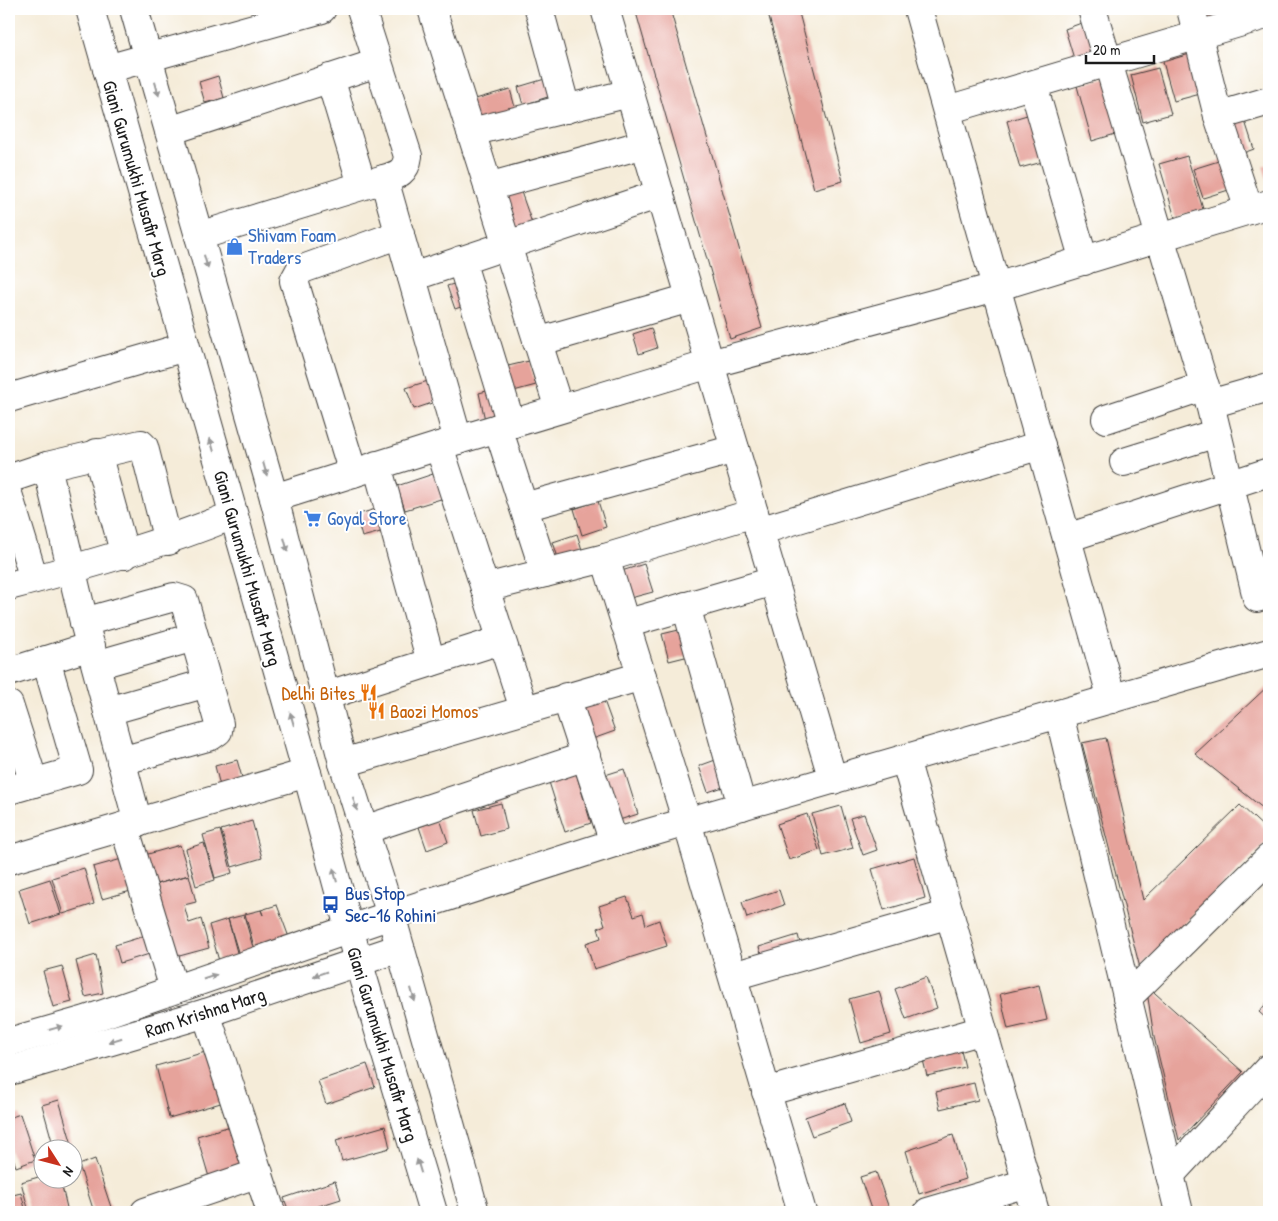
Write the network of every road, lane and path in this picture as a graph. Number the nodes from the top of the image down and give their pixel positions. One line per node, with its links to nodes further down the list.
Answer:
1 (90, 9): 16 (street, Giani Gurumukhi Musafir Marg)
2 (134, 9): 13 (street)
3 (322, 9): 13 (street)
4 (361, 9): 14 (street)
5 (432, 9): 25 (street)
6 (538, 9): 21 (street)
7 (605, 9): 19 (street)
8 (918, 9): 22 (street)
9 (1092, 9): 15 (street)
10 (1191, 9): 12 (street)
11 (1269, 14): 12 (street)
12 (1197, 37): 15 (street); 23 (street)
13 (148, 58): 16 (street); 24 (street, one-way to 24)
14 (377, 63): 17 (street); 27 (street)
15 (1109, 63): 18 (street); 33 (street)
16 (107, 69): 41 (street, Giani Gurumukhi Musafir Marg)
17 (330, 78): 24 (street); 27 (street)
18 (1033, 85): 22 (street); 36 (street)
19 (630, 92): 21 (street); 26 (street)
20 (1269, 101): 23 (street)
21 (566, 109): 25 (street)
22 (947, 110): 38 (street)
23 (1218, 116): 30 (street)
24 (169, 131): 32 (street)
25 (471, 132): 28 (street)
26 (645, 144): 28 (street); 29 (street)
27 (373, 182): 31 (street); 32 (street)
28 (488, 187): 34 (street)
29 (660, 194): 34 (street); 39 (street)
30 (1259, 207): 33 (street)
31 (400, 234): 37 (street); 56 (street)
32 (199, 236): 61 (street, one-way to 61)
33 (1160, 237): 36 (street); 44 (street)
34 (506, 244): 35 (street); 40 (street)
35 (461, 260): 37 (street); 48 (street)
36 (1084, 260): 38 (street)
37 (412, 277): 50 (street)
38 (996, 287): 42 (street); 51 (street)
39 (690, 298): 40 (street); 42 (street)
40 (537, 342): 46 (street)
41 (185, 347): 45 (street); 63 (street, Giani Gurumukhi Musafir Marg, one-way to 41)
42 (710, 364): 46 (street); 52 (street)
43 (1269, 387): 44 (street)
44 (1208, 395): 47 (street); 49 (street)
45 (9, 398)
46 (559, 409): 48 (street)
47 (1106, 418)
48 (504, 426): 50 (street); 62 (street)
49 (1217, 433): 54 (street); 59 (street)
50 (448, 443): 56 (street); 73 (street)
51 (1041, 445): 64 (street); 65 (street)
52 (735, 448): 62 (street); 64 (street)
53 (97, 453): 55 (street); 66 (street); 67 (street)
54 (1124, 462)
55 (47, 466): 58 (street); 69 (street)
56 (364, 469): 61 (street); 82 (street)
57 (1269, 472): 59 (street)
58 (9, 481)
59 (1229, 484): 65 (street); 74 (street)
60 (9, 497): 72 (street)
61 (274, 498): 86 (street, one-way to 86)
62 (524, 507): 70 (street)
63 (233, 515): 66 (street); 97 (street, Giani Gurumukhi Musafir Marg, one-way to 63)
64 (756, 522): 68 (street); 71 (street)
65 (1067, 538): 88 (street)
66 (168, 541): 67 (street)
67 (125, 555): 69 (street)
68 (605, 558): 70 (street); 76 (street)
69 (72, 569): 72 (street); 79 (street)
70 (545, 573): 73 (street)
71 (774, 581): 75 (street); 98 (street)
72 (21, 583)
73 (485, 588): 78 (street)
74 (1257, 598)
75 (686, 606): 76 (street); 100 (street)
76 (625, 624): 84 (street)
77 (194, 638): 79 (street); 79 (street); 85 (street)
78 (502, 640): 82 (street); 90 (street)
79 (90, 645): 81 (street); 91 (street)
80 (1269, 653): 88 (street, Ram Krishna Marg)
81 (46, 660): 83 (street); 99 (street)
82 (431, 662): 86 (street)
83 (9, 671)
84 (642, 676): 87 (street); 101 (street)
85 (207, 683): 91 (street); 95 (street)
86 (325, 696): 96 (street)
87 (566, 697): 90 (street); 93 (street)
88 (1112, 699): 92 (street, Ram Krishna Marg)
89 (9, 705): 99 (street)
90 (524, 709): 96 (street)
91 (108, 711): 95 (street)
92 (1059, 714): 94 (street, Ram Krishna Marg); 114 (street)
93 (586, 756): 103 (street); 104 (street)
94 (905, 759): 98 (street, Ram Krishna Marg); 107 (street)
95 (121, 761): 102 (street)
96 (342, 762): 103 (street, one-way to 103)
97 (307, 773): 102 (street); 109 (street, Giani Gurumukhi Musafir Marg, one-way to 97)
98 (833, 780): 100 (street, Ram Krishna Marg)
99 (21, 787)
100 (742, 806): 101 (street, Ram Krishna Marg)
101 (687, 822): 104 (street, Ram Krishna Marg); 112 (street)
102 (131, 825): 106 (street); 113 (street)
103 (364, 830): 108 (street)
104 (614, 843): 108 (street, Ram Krishna Marg)
105 (1269, 858): 114 (street)
106 (9, 860)
107 (950, 914): 112 (street); 116 (street)
108 (391, 915): 109 (street, Ram Krishna Marg); 110 (street)
109 (350, 929): 111 (street, Giani Gurumukhi Musafir Marg); 113 (street, Ram Krishna Marg, one-way to 109)
110 (400, 948): 111 (street, Ram Krishna Marg); 127 (street, one-way to 127)
111 (358, 961): 115 (street, Ram Krishna Marg, one-way to 115); 126 (street, Giani Gurumukhi Musafir Marg, one-way to 111)
112 (733, 976): 120 (street)
113 (174, 988): 117 (street, Ram Krishna Marg, one-way to 113)
114 (1127, 998): 122 (street)
115 (206, 1013): 119 (street, Ram Krishna Marg, one-way to 119); 121 (street)
116 (983, 1030): 120 (street); 123 (street)
117 (9, 1042)
118 (1269, 1068): 122 (street)
119 (9, 1071)
120 (766, 1092): 128 (street)
121 (258, 1172): 124 (street); 125 (street)
122 (1170, 1175): 131 (street)
123 (1027, 1183): 129 (street); 130 (street)
124 (145, 1212)
125 (271, 1212)
126 (433, 1212)
127 (475, 1212)
128 (802, 1212)
129 (928, 1212)
130 (1036, 1212)
131 (1179, 1212)

